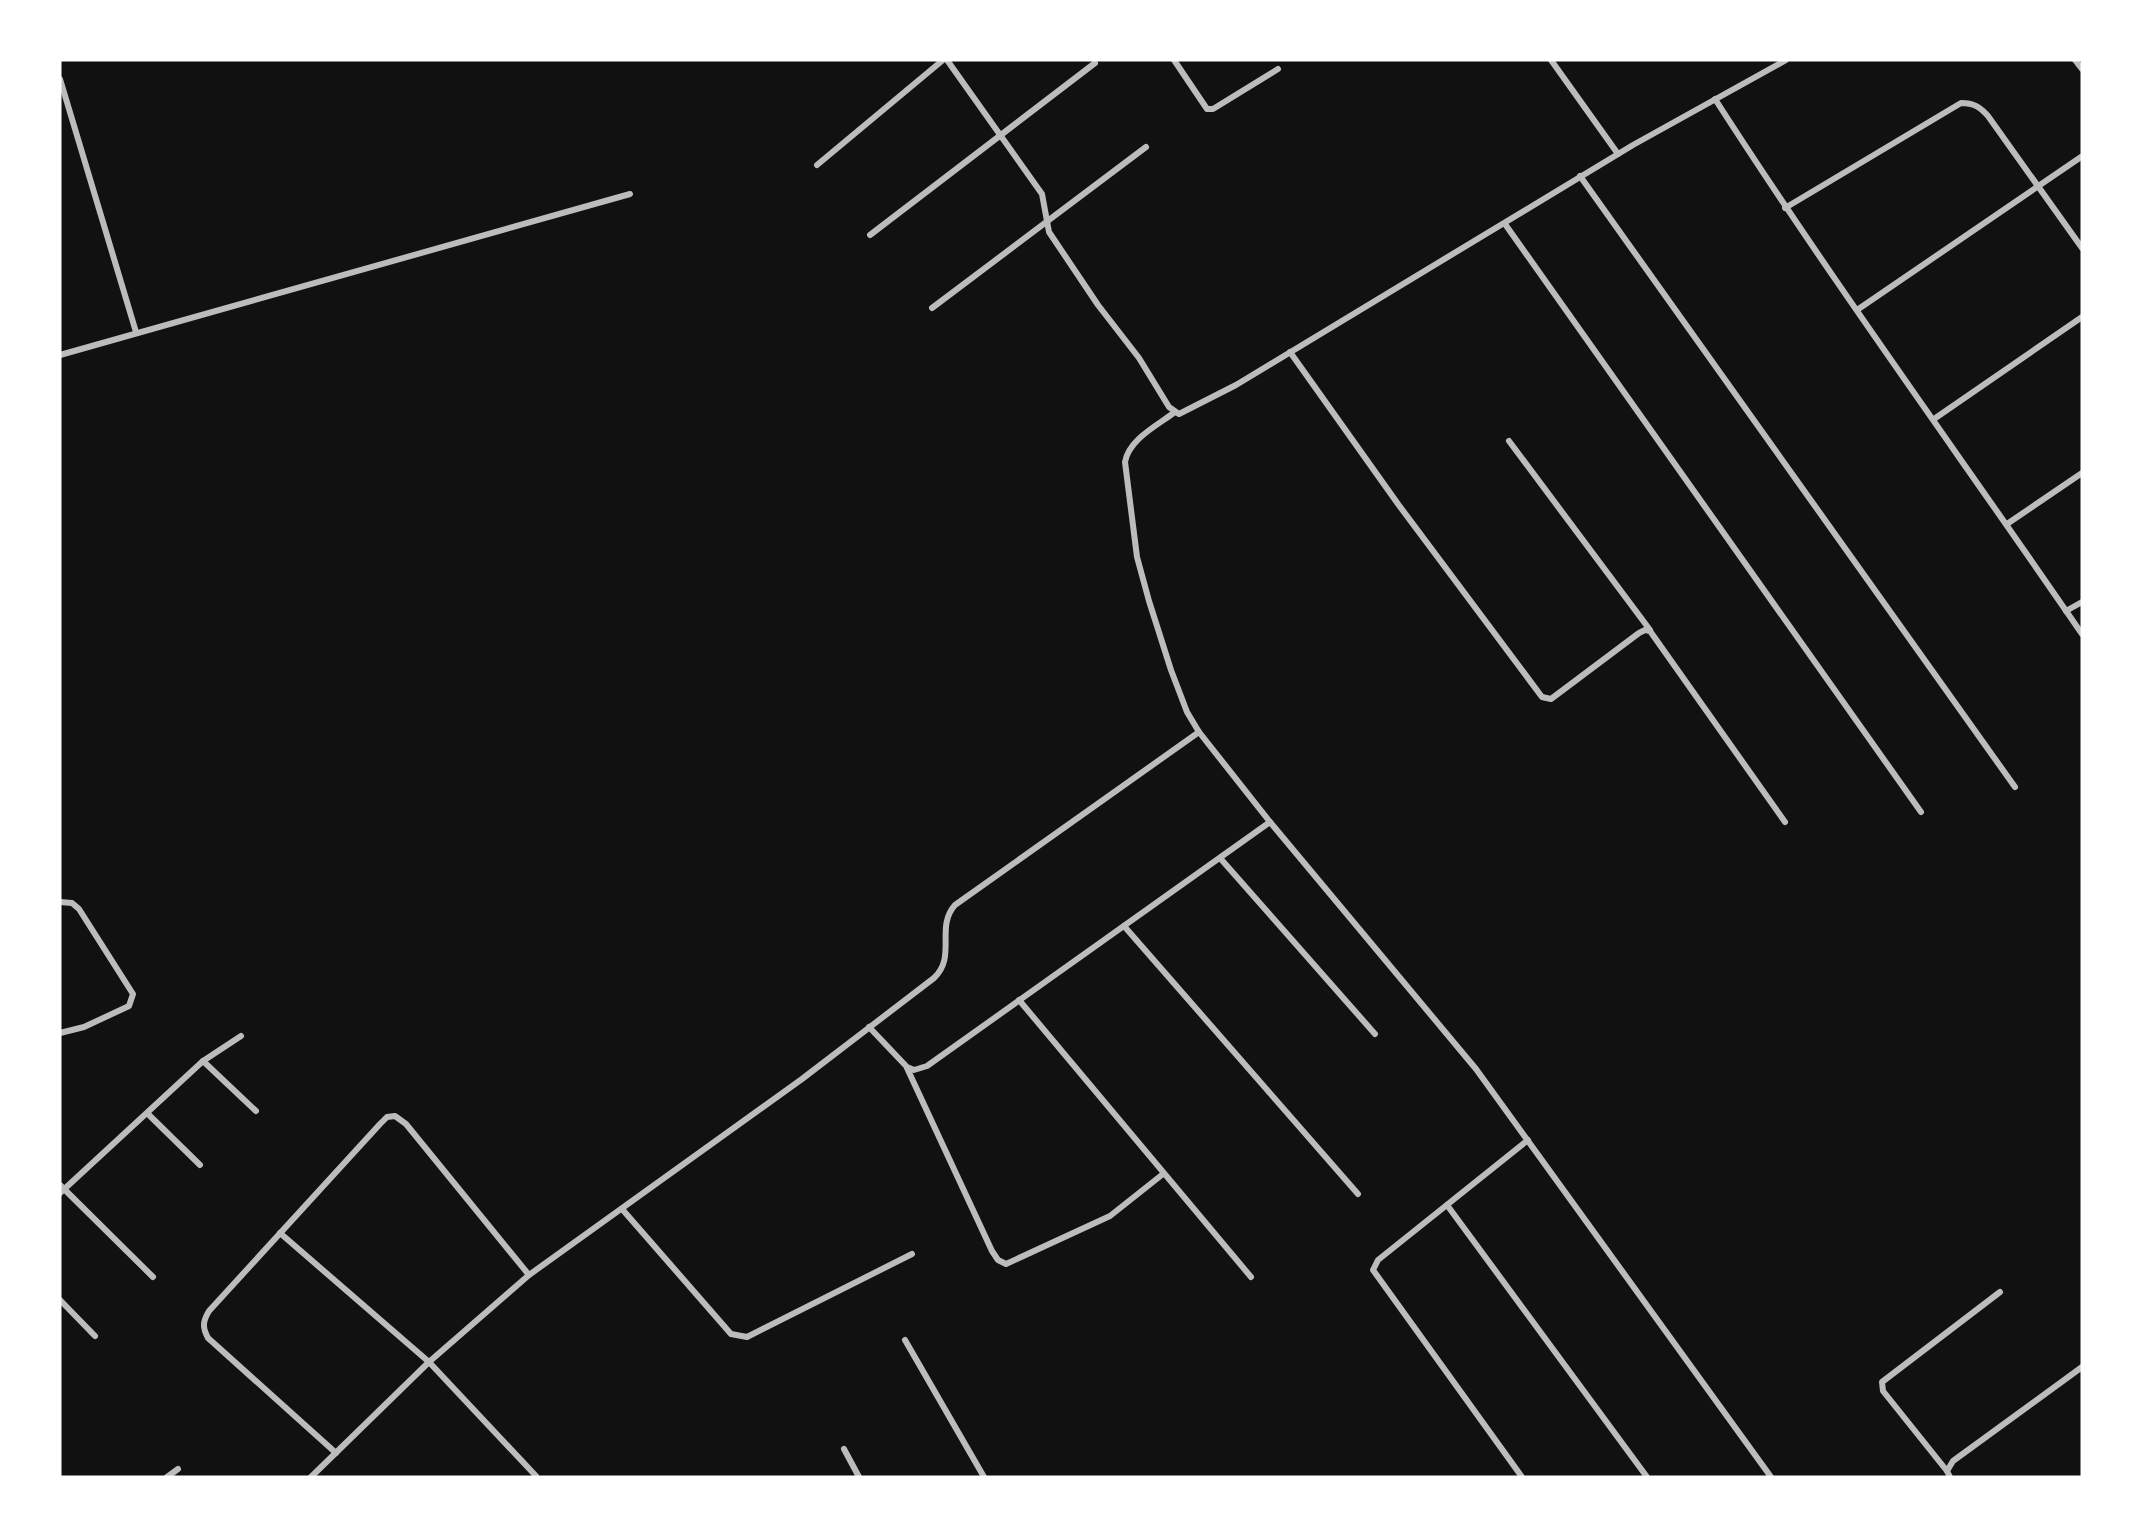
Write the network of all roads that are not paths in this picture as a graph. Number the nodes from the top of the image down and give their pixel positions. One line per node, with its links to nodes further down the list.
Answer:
1 (945, 60): 11 (street); 15 (street)
2 (1174, 60): 7 (street)
3 (1551, 60): 13 (street)
4 (1786, 60): 10 (street)
5 (2075, 60): 8 (street)
6 (1095, 63): 11 (street)
7 (1278, 69)
8 (2082, 69)
9 (60, 79): 27 (street)
10 (1715, 99): 13 (street); 19 (street)
11 (1000, 135): 20 (street); 22 (street)
12 (1146, 147): 20 (street)
13 (1618, 154): 16 (street)
14 (2081, 157): 17 (street)
15 (817, 165)
16 (1580, 176): 21 (street); 40 (street)
17 (2038, 186): 19 (street); 23 (street); 25 (street)
18 (630, 194): 27 (street)
19 (1785, 208): 25 (street)
20 (1047, 223): 24 (street); 30 (street)
21 (1505, 224): 28 (street); 41 (street)
22 (870, 235)
23 (2082, 248)
24 (932, 308)
25 (1857, 310): 31 (street)
26 (2082, 317): 31 (street)
27 (136, 332): 29 (street)
28 (1290, 352): 30 (street); 37 (street)
29 (60, 355)
30 (1175, 412): 39 (street)
31 (1934, 419): 34 (street)
32 (1509, 441): 37 (street)
33 (2082, 474): 34 (street)
34 (2007, 524): 36 (street)
35 (2082, 602): 36 (street)
36 (2066, 611): 38 (street)
37 (1650, 631): 43 (street)
38 (2082, 634)
39 (1199, 732): 42 (street); 48 (street)
40 (2015, 787)
41 (1921, 812)
42 (1270, 822): 44 (street); 56 (street)
43 (1785, 822)
44 (1220, 858): 46 (street); 50 (street)
45 (60, 902): 49 (street)
46 (1124, 926): 47 (street); 60 (street)
47 (1019, 1000): 53 (street); 58 (street)
48 (869, 1026): 53 (street); 62 (street)
49 (60, 1033)
50 (1375, 1034)
51 (241, 1036): 52 (street)
52 (203, 1061): 54 (street); 55 (street)
53 (907, 1067): 58 (street)
54 (256, 1111)
55 (148, 1114): 57 (street); 59 (street)
56 (1528, 1140): 61 (street); 85 (street)
57 (200, 1165)
58 (1163, 1174): 67 (street)
59 (61, 1189): 66 (street)
60 (1358, 1194)
61 (1447, 1205): 83 (street); 84 (street)
62 (622, 1209): 64 (street); 65 (street)
63 (280, 1233): 65 (street); 72 (street); 75 (street)
64 (912, 1254)
65 (529, 1275): 72 (street)
66 (153, 1277)
67 (1251, 1277)
68 (2000, 1292): 77 (street)
69 (60, 1300): 70 (street)
70 (95, 1336)
71 (905, 1340): 82 (street)
72 (429, 1362): 75 (street); 78 (street)
73 (2082, 1367): 77 (street)
74 (844, 1449): 81 (street)
75 (336, 1453): 80 (street)
76 (178, 1468): 79 (street)
77 (1949, 1474)
78 (536, 1476)
79 (167, 1477)
80 (311, 1477)
81 (859, 1477)
82 (984, 1477)
83 (1522, 1477)
84 (1647, 1477)
85 (1770, 1477)

